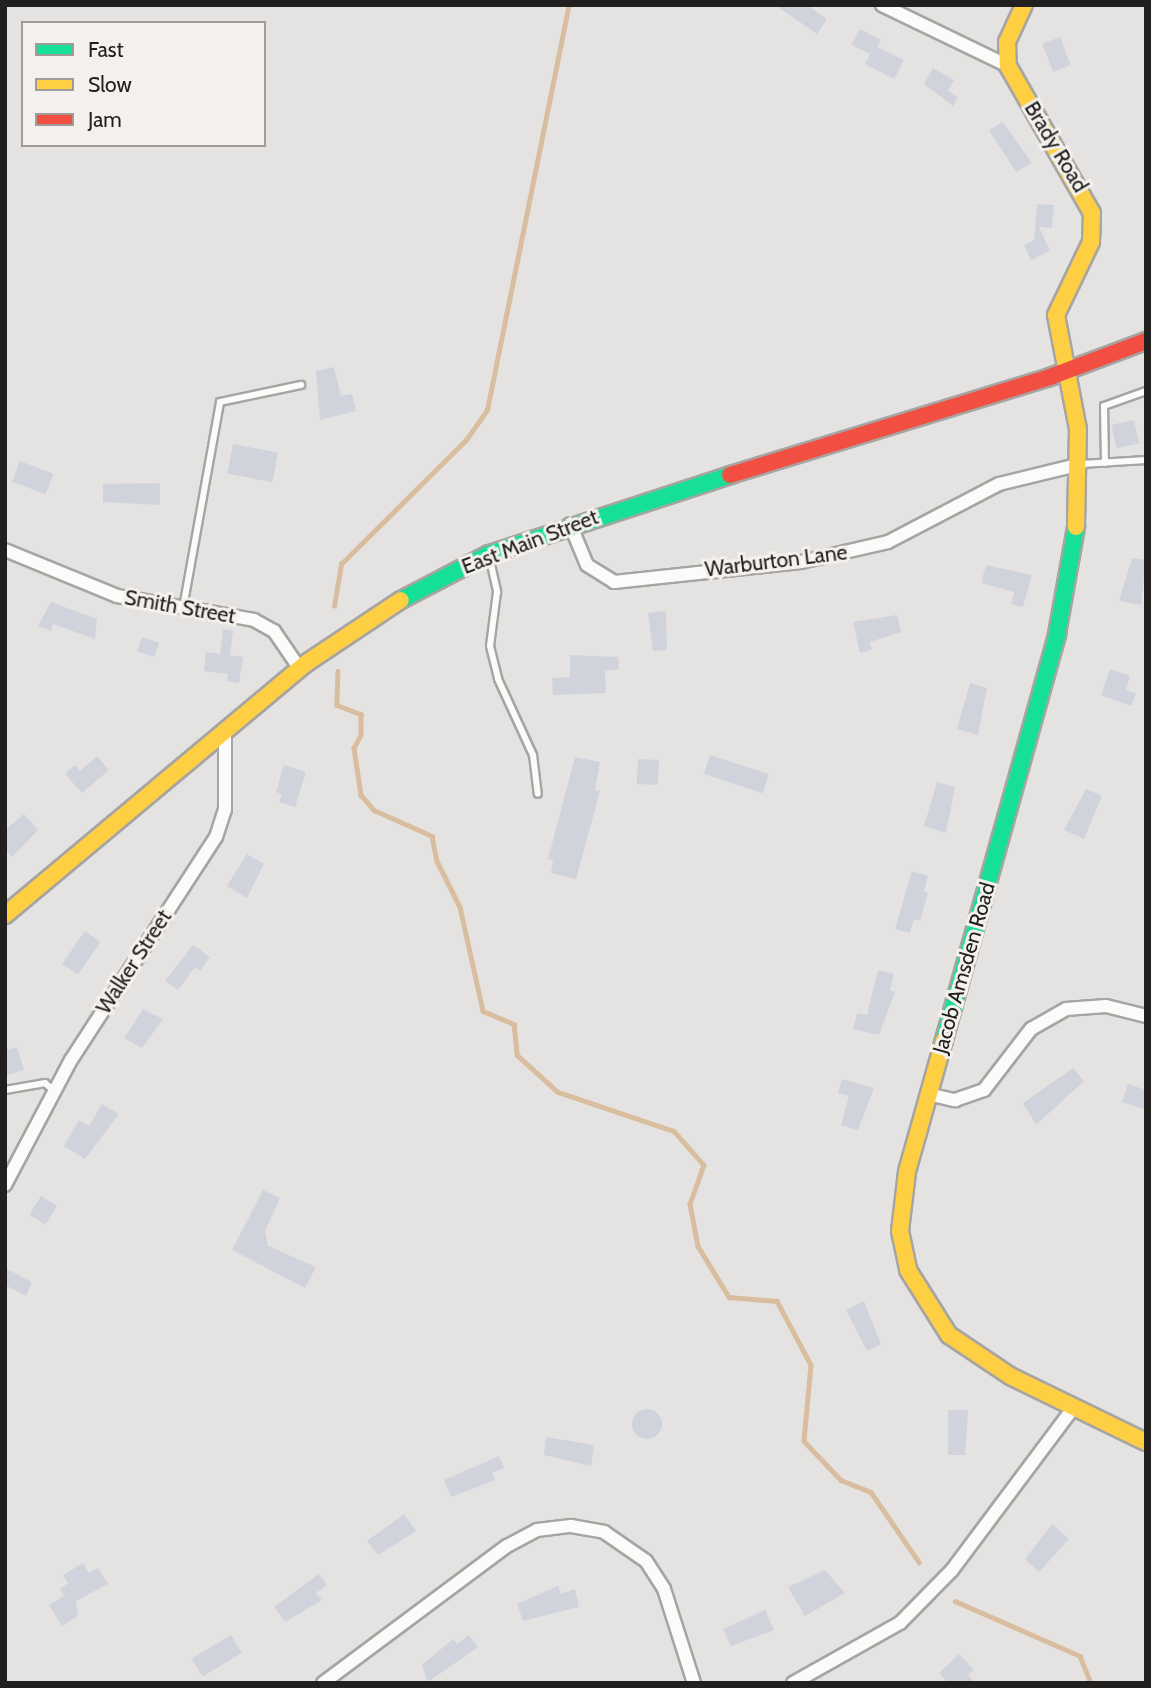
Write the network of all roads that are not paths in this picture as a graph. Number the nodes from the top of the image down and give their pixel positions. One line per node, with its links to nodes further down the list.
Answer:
1 (882, 5): 3 (street)
2 (1024, 5): 3 (street)
3 (1008, 66): 5 (street, Brady Road)
4 (1146, 341): 5 (street, East Main Street)
5 (1069, 369): 10 (street, Jacob Amsden Road); 11 (street, East Main Street)
6 (301, 385): 14 (lane)
7 (1146, 391): 9 (lane)
8 (1146, 460): 9 (lane)
9 (1105, 463): 10 (lane)
10 (1081, 464): 11 (street, Warburton Lane); 22 (street, Jacob Amsden Road)
11 (570, 524): 13 (street, East Main Street)
12 (5, 550): 14 (street, Smith Street)
13 (489, 554): 15 (street, East Main Street); 17 (lane)
14 (183, 610): 15 (street, Smith Street)
15 (300, 669): 16 (street, East Main Street)
16 (225, 730): 18 (street, East Main Street); 21 (street, Walker Street)
17 (538, 794)
18 (5, 915)
19 (1146, 1016): 22 (street)
20 (5, 1090): 21 (lane)
21 (54, 1091): 23 (street, Walker Street)
22 (928, 1094): 24 (street, Jacob Amsden Road)
23 (5, 1185)
24 (1074, 1407): 25 (street, Jacob Amsden Road); 28 (street)
25 (1146, 1442)
26 (323, 1683): 27 (street)
27 (694, 1683)
28 (793, 1683)

